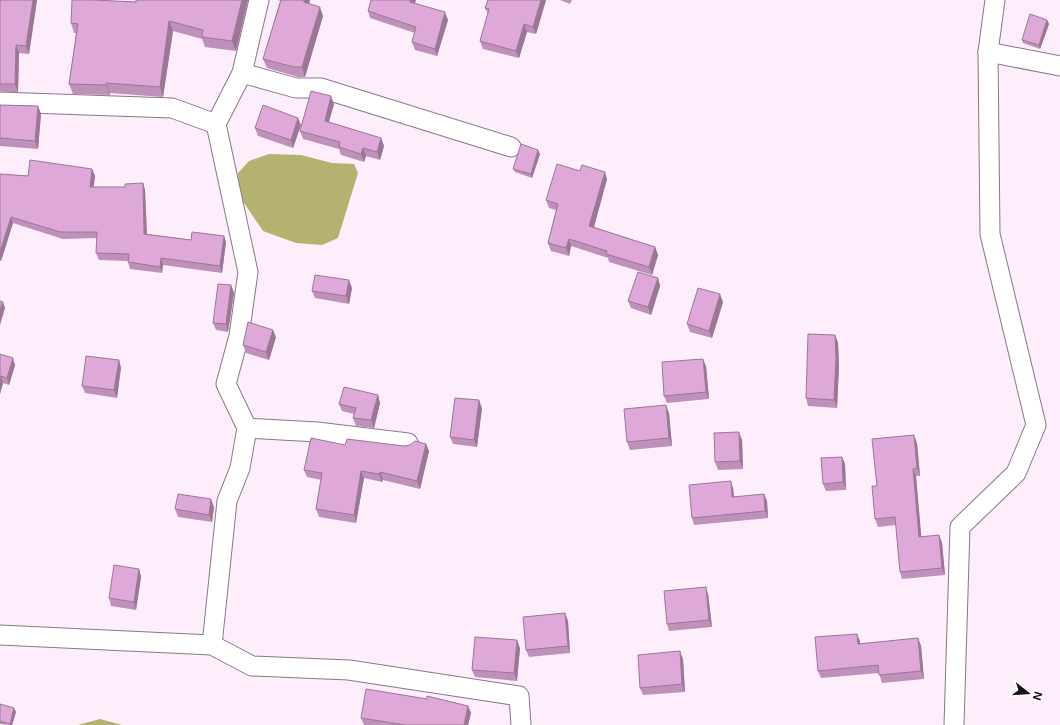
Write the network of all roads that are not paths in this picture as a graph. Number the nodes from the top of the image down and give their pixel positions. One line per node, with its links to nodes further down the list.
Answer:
1 (258, 0): 5 (street)
2 (995, 0): 3 (street)
3 (988, 52): 4 (street); 14 (street)
4 (1060, 66)
5 (242, 73): 7 (street); 8 (street)
6 (0, 102): 7 (street)
7 (216, 124): 9 (street)
8 (511, 147)
9 (247, 428): 10 (street); 12 (street)
10 (408, 443)
11 (0, 635): 12 (street)
12 (212, 645): 13 (street)
13 (521, 725)
14 (954, 725)

